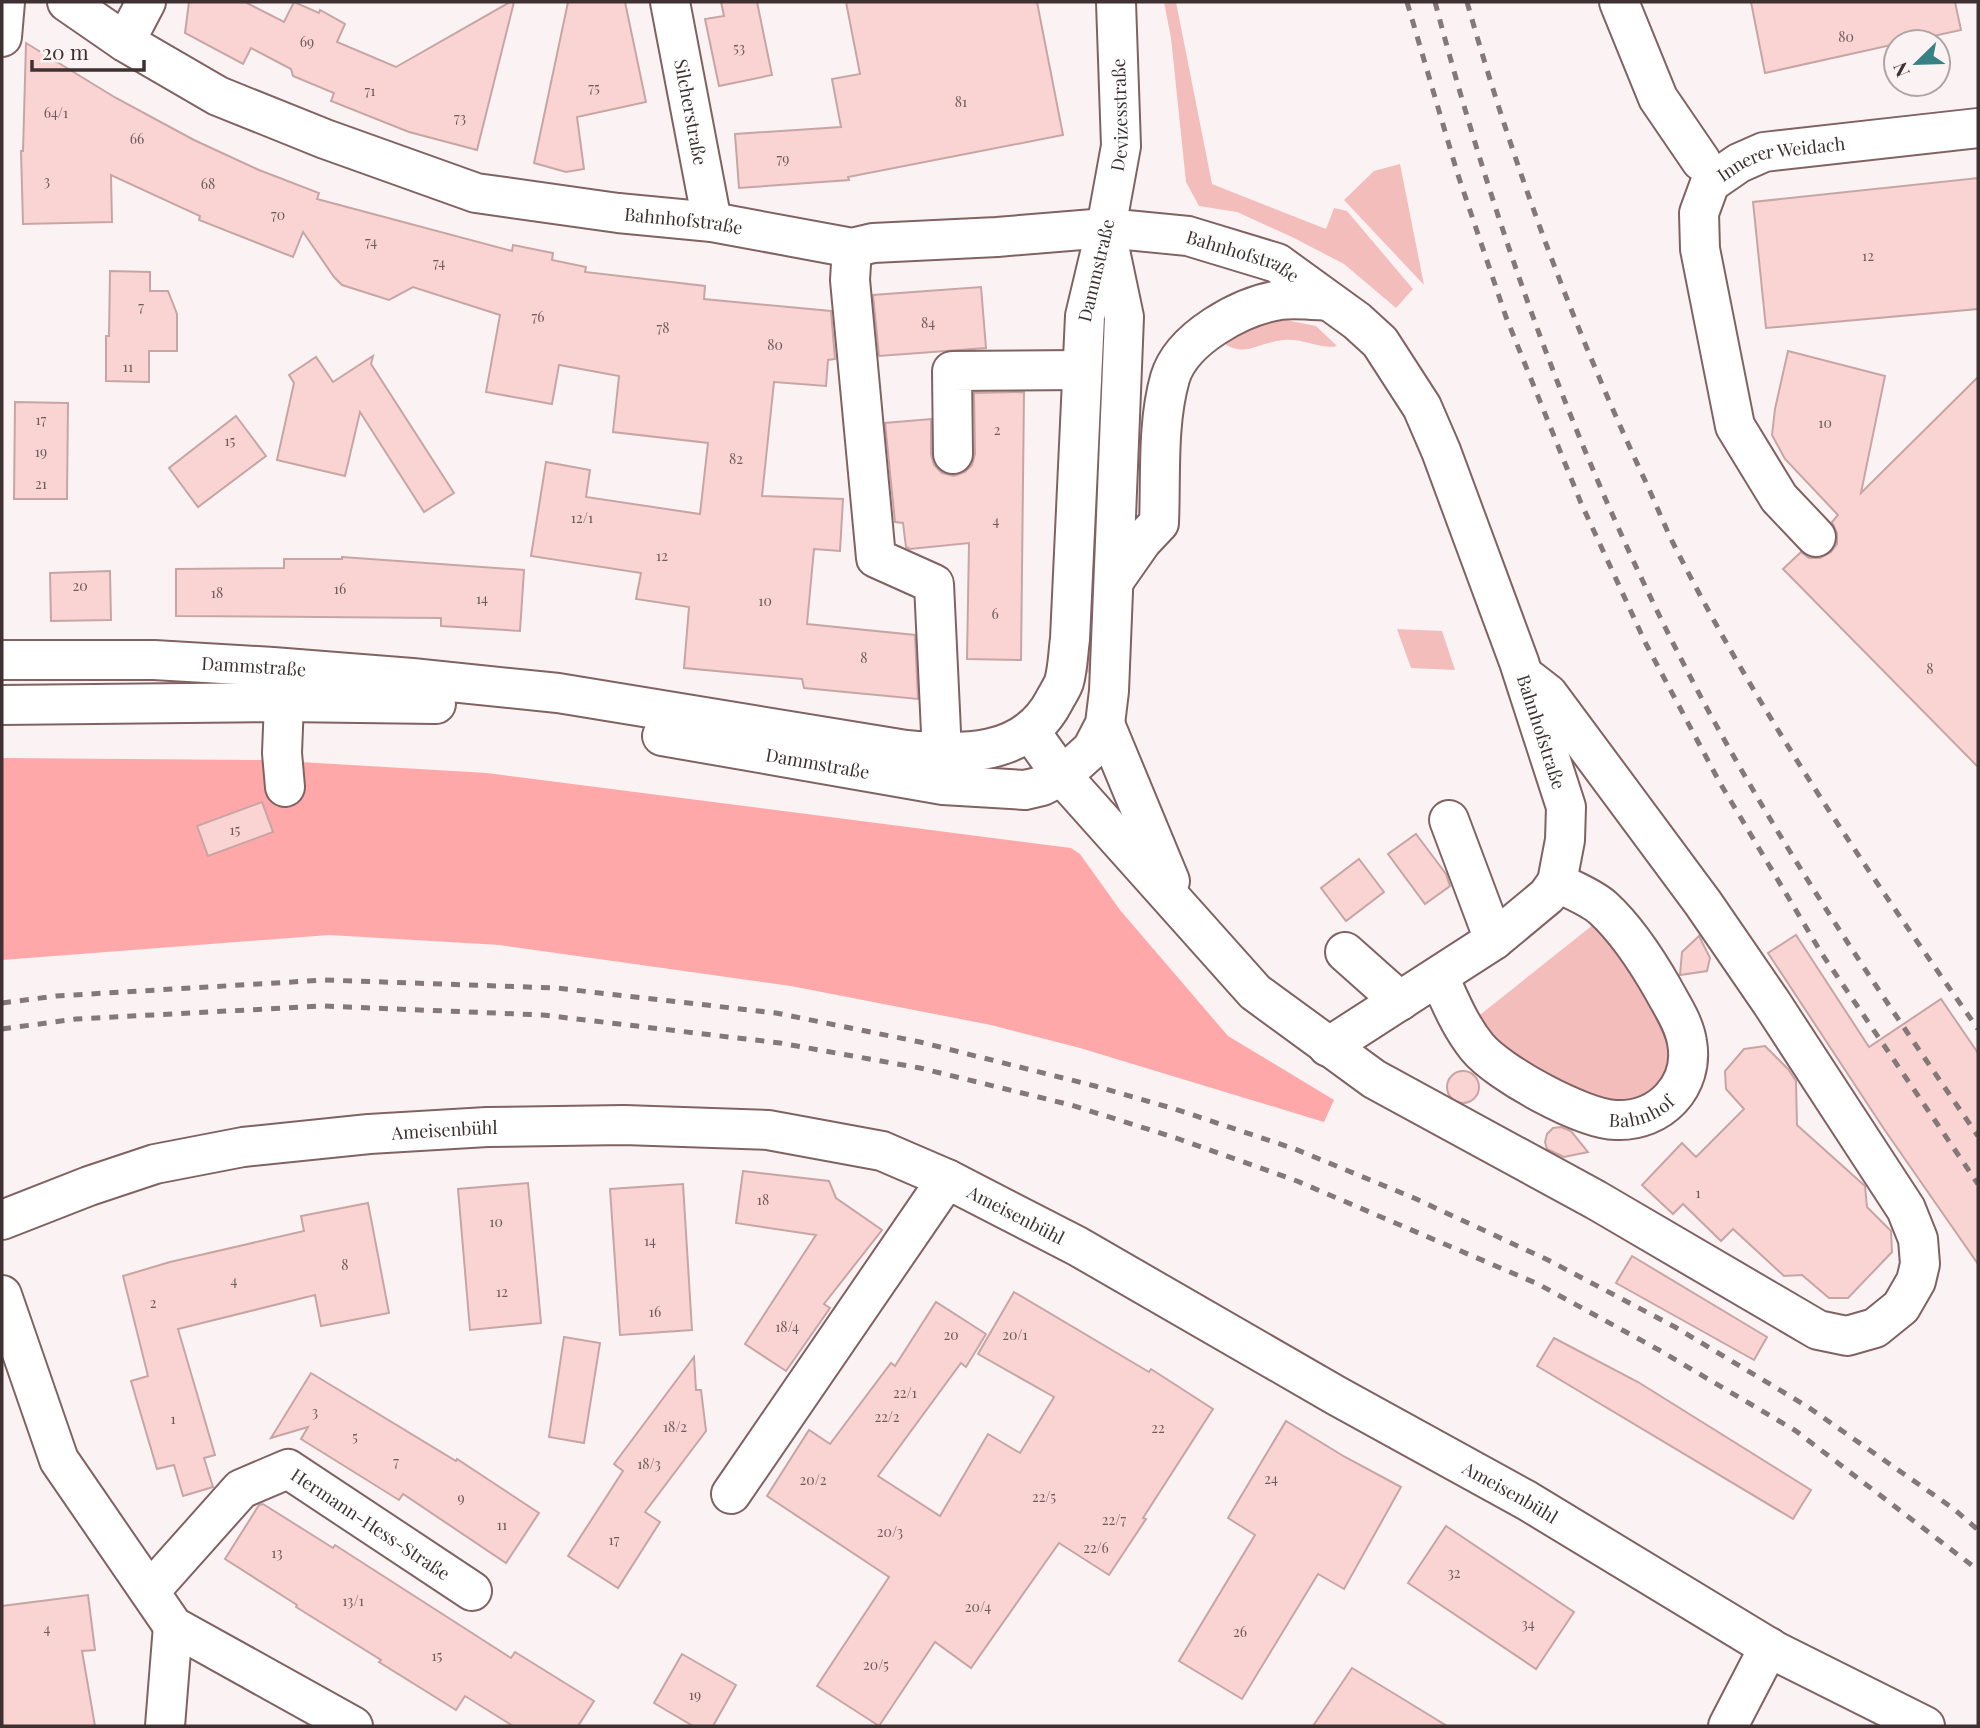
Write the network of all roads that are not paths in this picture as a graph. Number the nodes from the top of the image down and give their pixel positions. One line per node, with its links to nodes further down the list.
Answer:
1 (5, 2): 7 (street)
2 (67, 2): 8 (street, Bahnhofstraße)
3 (146, 2): 8 (street)
4 (670, 2): 11 (street, Silcherstraße)
5 (1116, 2): 12 (street, Devizesstraße)
6 (1619, 2): 10 (street)
7 (2, 37)
8 (125, 42): 11 (street, Bahnhofstraße)
9 (1978, 128): 10 (street, Innerer Weidach)
10 (1718, 155): 17 (street, Innerer Weidach)
11 (712, 222): 13 (street, Bahnhofstraße)
12 (1106, 228): 13 (street, Bahnhofstraße); 14 (street, Bahnhofstraße); 15 (street, Dammstraße); 18 (street, Dammstraße)
13 (852, 248): 25 (street)
14 (1328, 301): 18 (street); 20 (street, Bahnhofstraße)
15 (1082, 370): 16 (street); 24 (street, Dammstraße)
16 (953, 454)
17 (1816, 537)
18 (1114, 581): 23 (street, Dammstraße)
19 (2, 660): 25 (street, Dammstraße)
20 (1523, 674): 29 (street, Bahnhofstraße); 35 (street)
21 (284, 702): 22 (street, Dammstraße); 26 (street, Dammstraße); 27 (street)
22 (2, 705)
23 (1105, 724): 26 (street, Dammstraße); 30 (street)
24 (1030, 731): 25 (street, Dammstraße); 26 (street)
25 (942, 753)
26 (1062, 776): 30 (street)
27 (285, 787)
28 (1449, 820): 31 (street)
29 (1557, 882): 31 (street); 33 (street, Bahnhof)
30 (1180, 907): 35 (street)
31 (1494, 940): 33 (street)
32 (1345, 952): 34 (street)
33 (1439, 977): 34 (street)
34 (1400, 1001): 35 (street)
35 (1328, 1046)
36 (947, 1179): 37 (street, Ameisenbühl); 39 (street); 43 (street, Ameisenbühl)
37 (2, 1220)
38 (2, 1295): 40 (street)
39 (731, 1494)
40 (150, 1591): 41 (street, Hermann-Hess-Straße); 42 (street)
41 (472, 1591)
42 (173, 1626): 44 (street); 45 (street)
43 (1769, 1647): 46 (street); 47 (street, Ameisenbühl)
44 (165, 1726)
45 (353, 1726)
46 (1728, 1726)
47 (1925, 1726)

